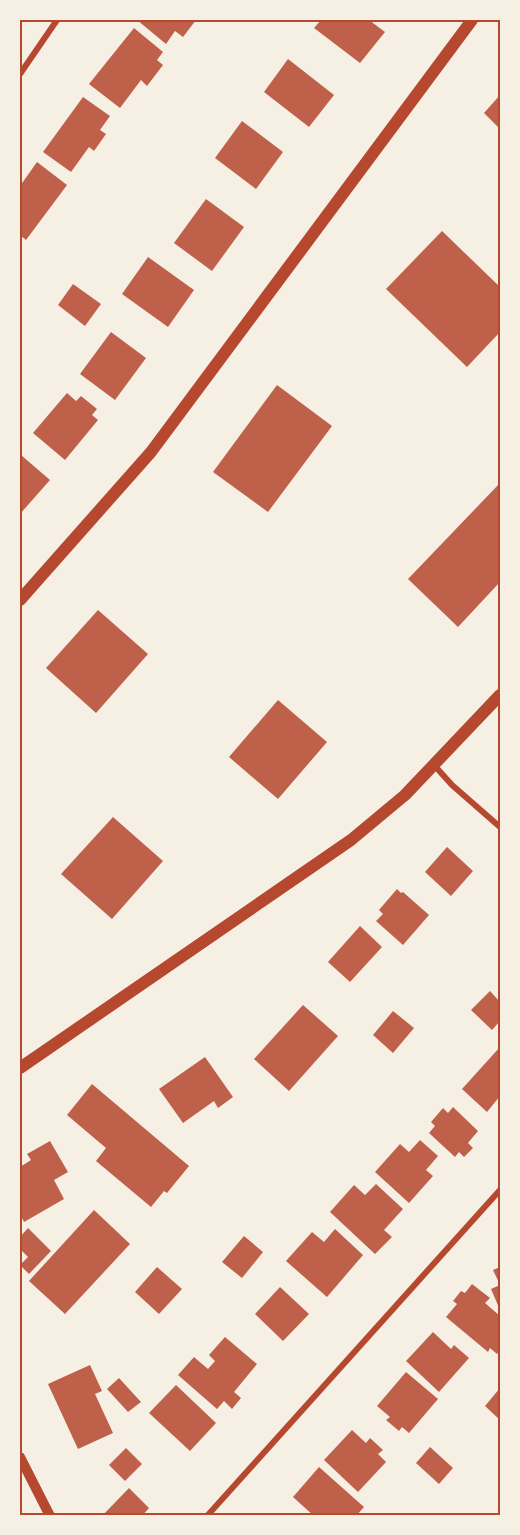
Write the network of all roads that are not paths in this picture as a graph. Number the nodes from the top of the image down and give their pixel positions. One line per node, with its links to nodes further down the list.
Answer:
1 (57, 20): 3 (street)
2 (472, 20): 4 (main road)
3 (20, 74)
4 (20, 600)
5 (501, 695): 6 (main road)
6 (434, 765): 7 (street); 8 (main road)
7 (501, 828)
8 (20, 1068)
9 (501, 1190): 12 (street)
10 (20, 1457): 11 (street)
11 (50, 1515)
12 (207, 1515)

